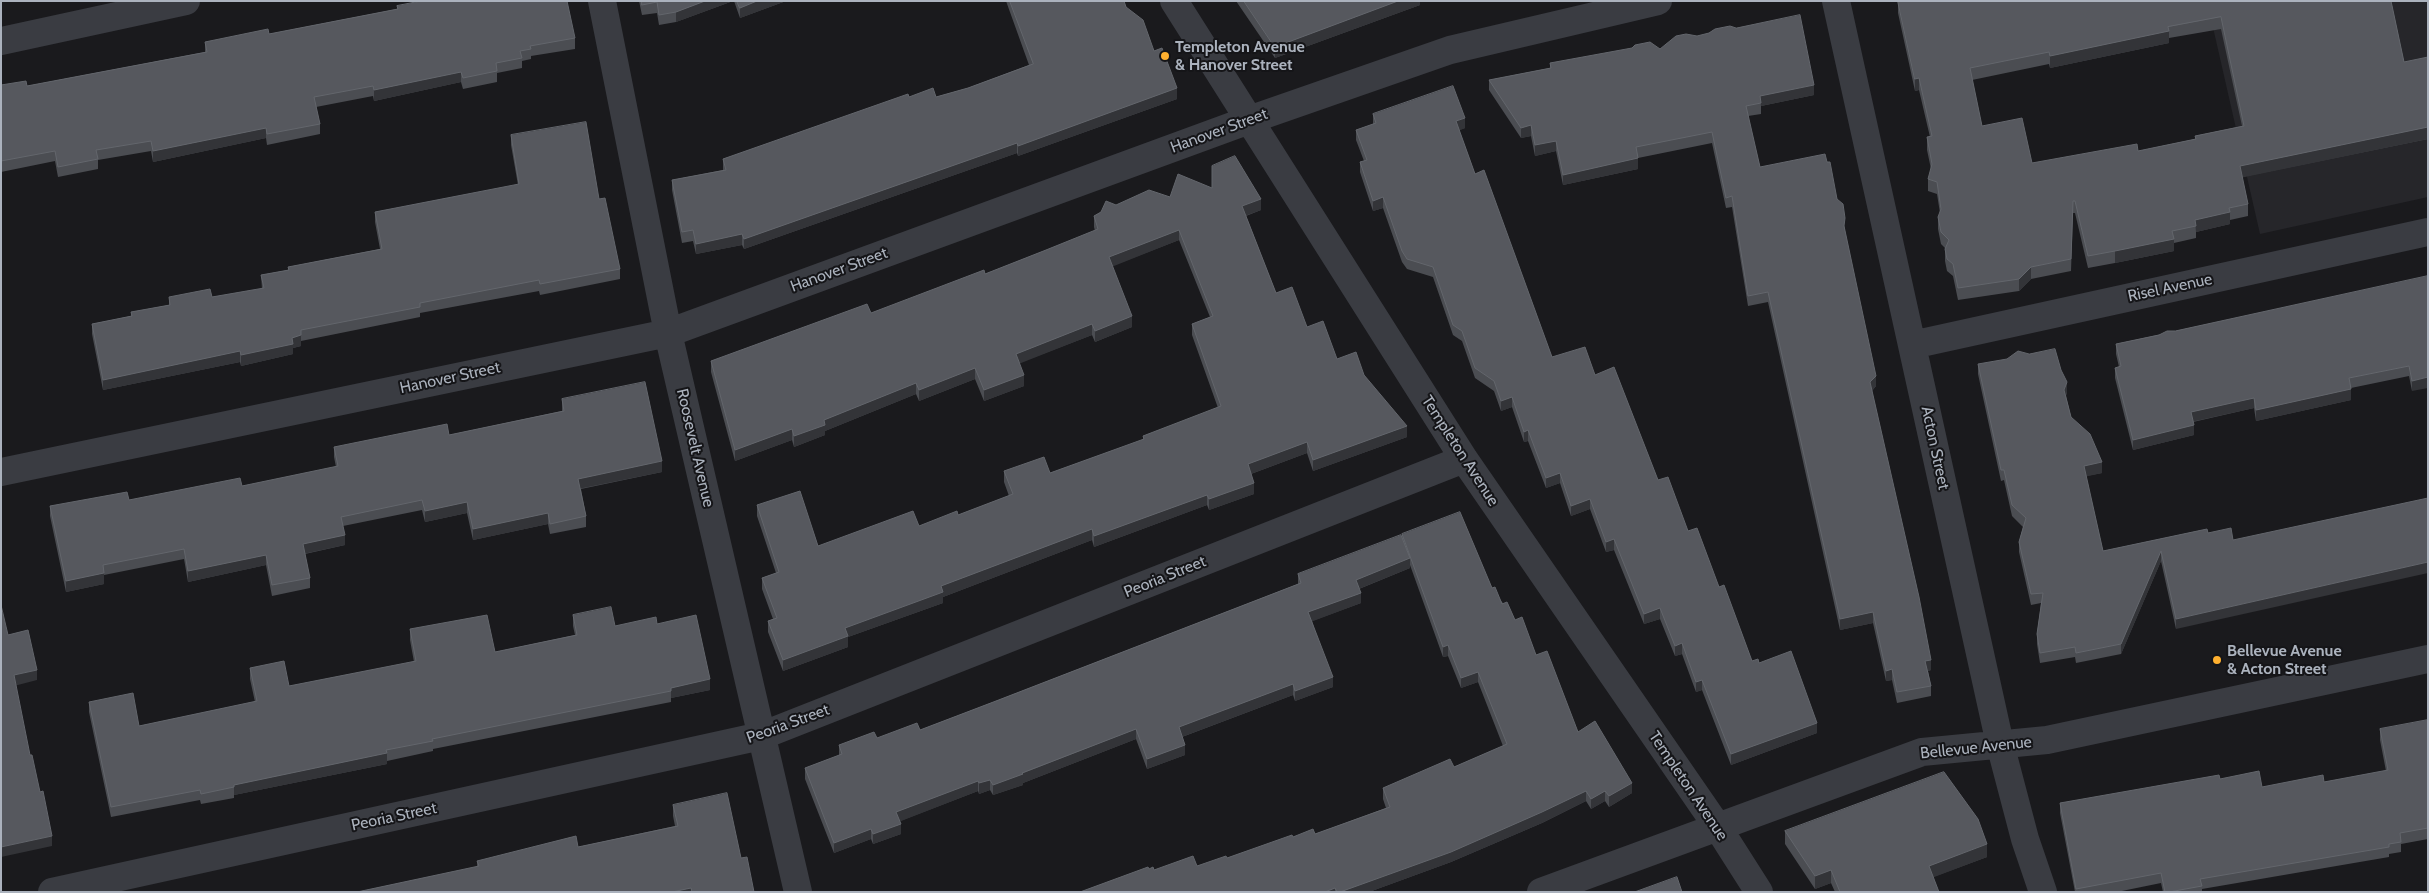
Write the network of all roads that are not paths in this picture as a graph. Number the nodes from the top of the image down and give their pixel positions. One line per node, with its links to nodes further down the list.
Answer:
1 (186, 1): 6 (street)
2 (602, 1): 9 (street, Roosevelt Avenue)
3 (1174, 1): 7 (street, Templeton Avenue)
4 (1658, 1): 7 (street, Hanover Street)
5 (1836, 1): 10 (street, Acton Street)
6 (1, 41)
7 (1249, 120): 9 (street, Hanover Street); 11 (street, Templeton Avenue)
8 (2428, 232): 10 (street, Risel Avenue)
9 (668, 333): 12 (street, Hanover Street); 14 (street, Roosevelt Avenue)
10 (1912, 345): 15 (street, Acton Street)
11 (1464, 459): 14 (street, Peoria Street); 16 (street, Templeton Avenue)
12 (1, 472)
13 (2428, 659): 15 (street, Bellevue Avenue)
14 (761, 736): 17 (street, Peoria Street); 18 (street, Roosevelt Avenue)
15 (2000, 744): 16 (street, Bellevue Avenue); 21 (street, Acton Street)
16 (1716, 826): 19 (street, Bellevue Avenue); 20 (street, Templeton Avenue)
17 (52, 892)
18 (798, 892)
19 (1541, 892)
20 (1759, 892)
21 (2043, 892)

